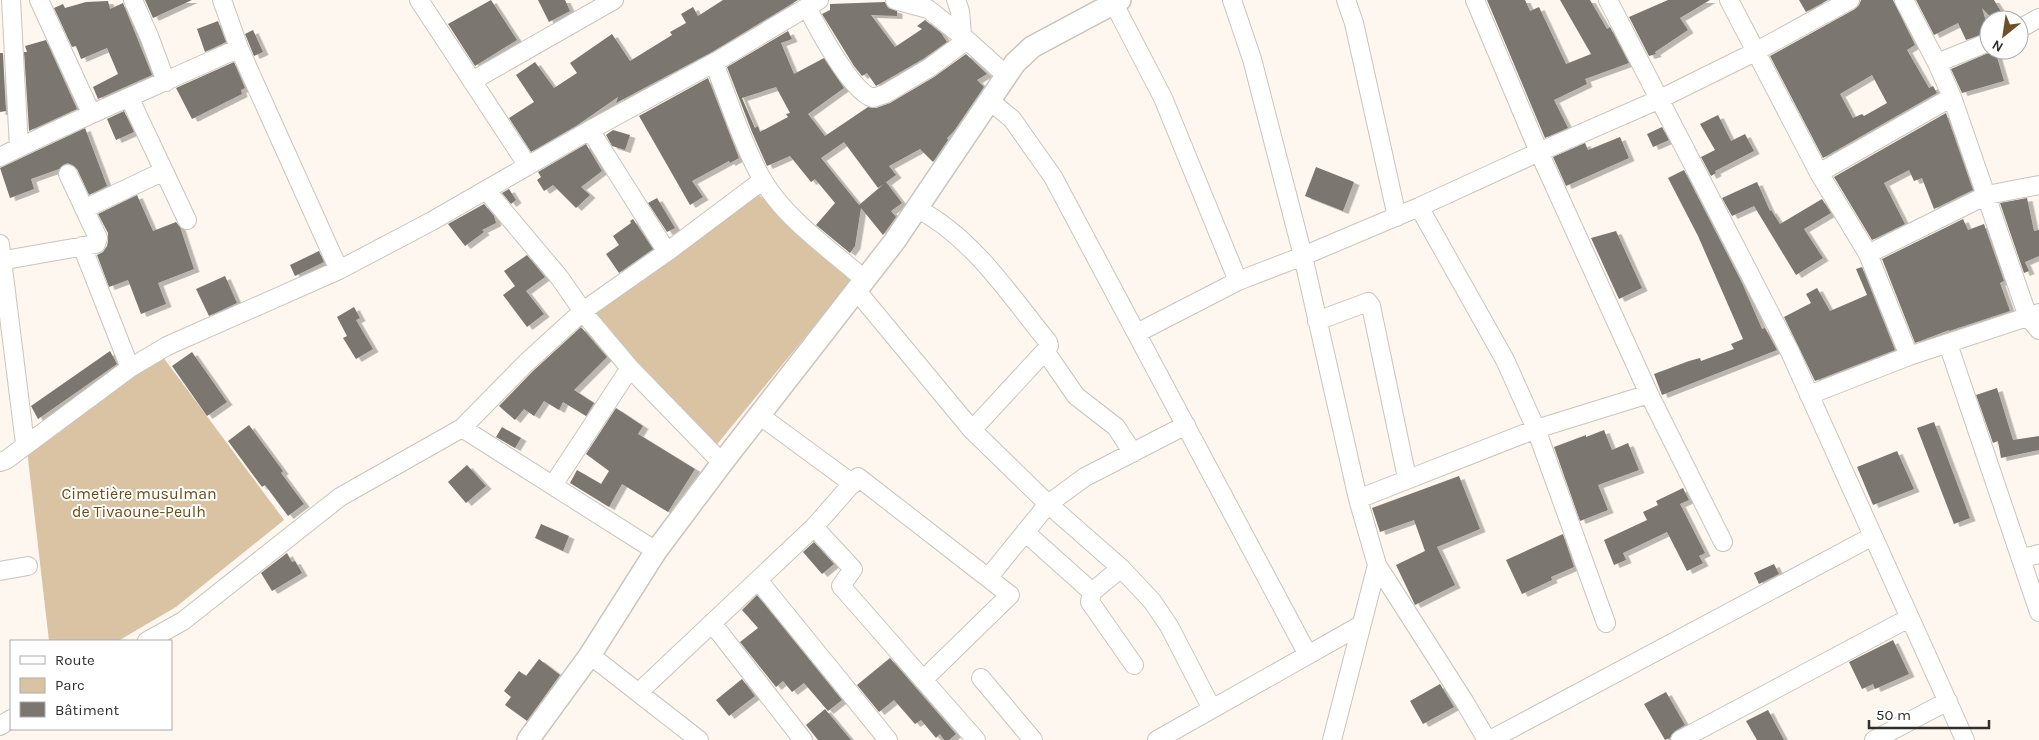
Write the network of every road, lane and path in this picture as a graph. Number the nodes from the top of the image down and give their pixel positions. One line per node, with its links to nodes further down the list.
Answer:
1 (11, 0): 16 (street); 34 (street)
2 (39, 0): 32 (street)
3 (133, 0): 27 (street)
4 (222, 0): 21 (street)
5 (419, 0): 26 (street)
6 (614, 0): 26 (street)
7 (895, 0): 19 (street)
8 (956, 0): 19 (street)
9 (1232, 0): 54 (street)
10 (1346, 0): 48 (street)
11 (1475, 0): 35 (street)
12 (1608, 0): 30 (street)
13 (1729, 0): 22 (street)
14 (1850, 0): 22 (street)
15 (1904, 0): 24 (street)
16 (0, 1)
17 (1115, 1): 25 (street); 56 (street)
18 (813, 3): 19 (street); 23 (street)
19 (964, 37): 25 (street)
20 (1979, 46): 24 (street)
21 (239, 48): 27 (street); 55 (street)
22 (1755, 52): 30 (street); 39 (street)
23 (714, 63): 33 (street); 41 (street)
24 (1936, 63): 29 (street)
25 (1007, 76): 31 (street)
26 (472, 81): 37 (street)
27 (166, 82): 28 (street)
28 (129, 97): 32 (street); 38 (street)
29 (1952, 97): 39 (street); 44 (street)
30 (1660, 99): 35 (street); 69 (street)
31 (990, 101): 46 (street); 61 (street)
32 (91, 113): 34 (street)
33 (590, 130): 37 (street); 51 (street)
34 (19, 148): 36 (street)
35 (1538, 152): 45 (street); 68 (street)
36 (0, 157)
37 (528, 166): 43 (street)
38 (164, 171): 47 (street); 49 (street)
39 (1819, 173): 52 (street)
40 (68, 174): 47 (street)
41 (763, 180): 51 (street); 57 (street)
42 (2039, 185): 44 (street)
43 (486, 190): 55 (street); 58 (street)
44 (1987, 196): 52 (street); 60 (street)
45 (1420, 207): 48 (street); 73 (street)
46 (918, 208): 57 (street); 64 (street)
47 (84, 209): 50 (street)
48 (1397, 216): 54 (street)
49 (187, 220)
50 (82, 246): 53 (street); 66 (street)
51 (667, 252): 58 (street)
52 (1868, 254): 65 (street)
53 (1, 256): 63 (street)
54 (1303, 256): 56 (street); 59 (street)
55 (339, 270): 66 (street)
56 (1238, 281): 61 (street)
57 (861, 285): 70 (street); 74 (street)
58 (583, 311): 67 (street); 72 (street)
59 (1317, 320): 79 (street); 82 (street)
60 (2035, 320): 62 (street)
61 (1137, 333): 71 (street)
62 (1948, 344): 65 (street); 90 (street)
63 (6, 345): 75 (street)
64 (1045, 351): 74 (street); 76 (street)
65 (1909, 356): 69 (street)
66 (130, 368): 75 (street)
67 (630, 368): 78 (street); 81 (street)
68 (1649, 394): 73 (street); 87 (street)
69 (1810, 395): 86 (street)
70 (759, 415): 78 (street); 80 (street)
71 (1186, 425): 76 (street); 105 (street)
72 (462, 428): 81 (street); 103 (street)
73 (1536, 429): 79 (street); 100 (street)
74 (972, 430): 83 (street)
75 (26, 444): 77 (street)
76 (1133, 452): 83 (street)
77 (0, 462)
78 (722, 463): 88 (street)
79 (1407, 478): 82 (street)
80 (853, 484): 84 (street); 95 (street)
81 (553, 485): 88 (street)
82 (1358, 499): 91 (street)
83 (1048, 504): 85 (street); 93 (street)
84 (814, 527): 96 (street); 108 (street)
85 (1025, 532): 95 (street); 97 (street)
86 (1873, 536): 99 (street); 120 (street)
87 (1723, 542)
88 (656, 551): 104 (street)
89 (2039, 554): 90 (street)
90 (2022, 558): 98 (street)
91 (1378, 565): 102 (street); 120 (street)
92 (28, 566): 94 (street)
93 (1121, 568): 97 (street); 111 (street)
94 (0, 571)
95 (988, 578): 108 (street)
96 (758, 580): 101 (street); 115 (street)
97 (1092, 592): 106 (street)
98 (2039, 612)
99 (1908, 618): 110 (street); 121 (street)
100 (1606, 622)
101 (712, 623): 109 (street); 114 (street)
102 (1361, 625): 105 (street); 119 (street)
103 (149, 640)
104 (590, 654): 109 (street); 112 (street)
105 (1308, 655): 111 (street)
106 (1134, 665)
107 (980, 678): 117 (street)
108 (923, 680): 116 (street)
109 (639, 692): 113 (street)
110 (1948, 702): 122 (street); 123 (street)
111 (1212, 709): 118 (street)
112 (528, 740)
113 (699, 740)
114 (803, 740)
115 (888, 740)
116 (976, 740)
117 (1033, 740)
118 (1156, 740)
119 (1332, 740)
120 (1488, 740)
121 (1680, 740)
122 (1874, 740)
123 (1965, 740)

